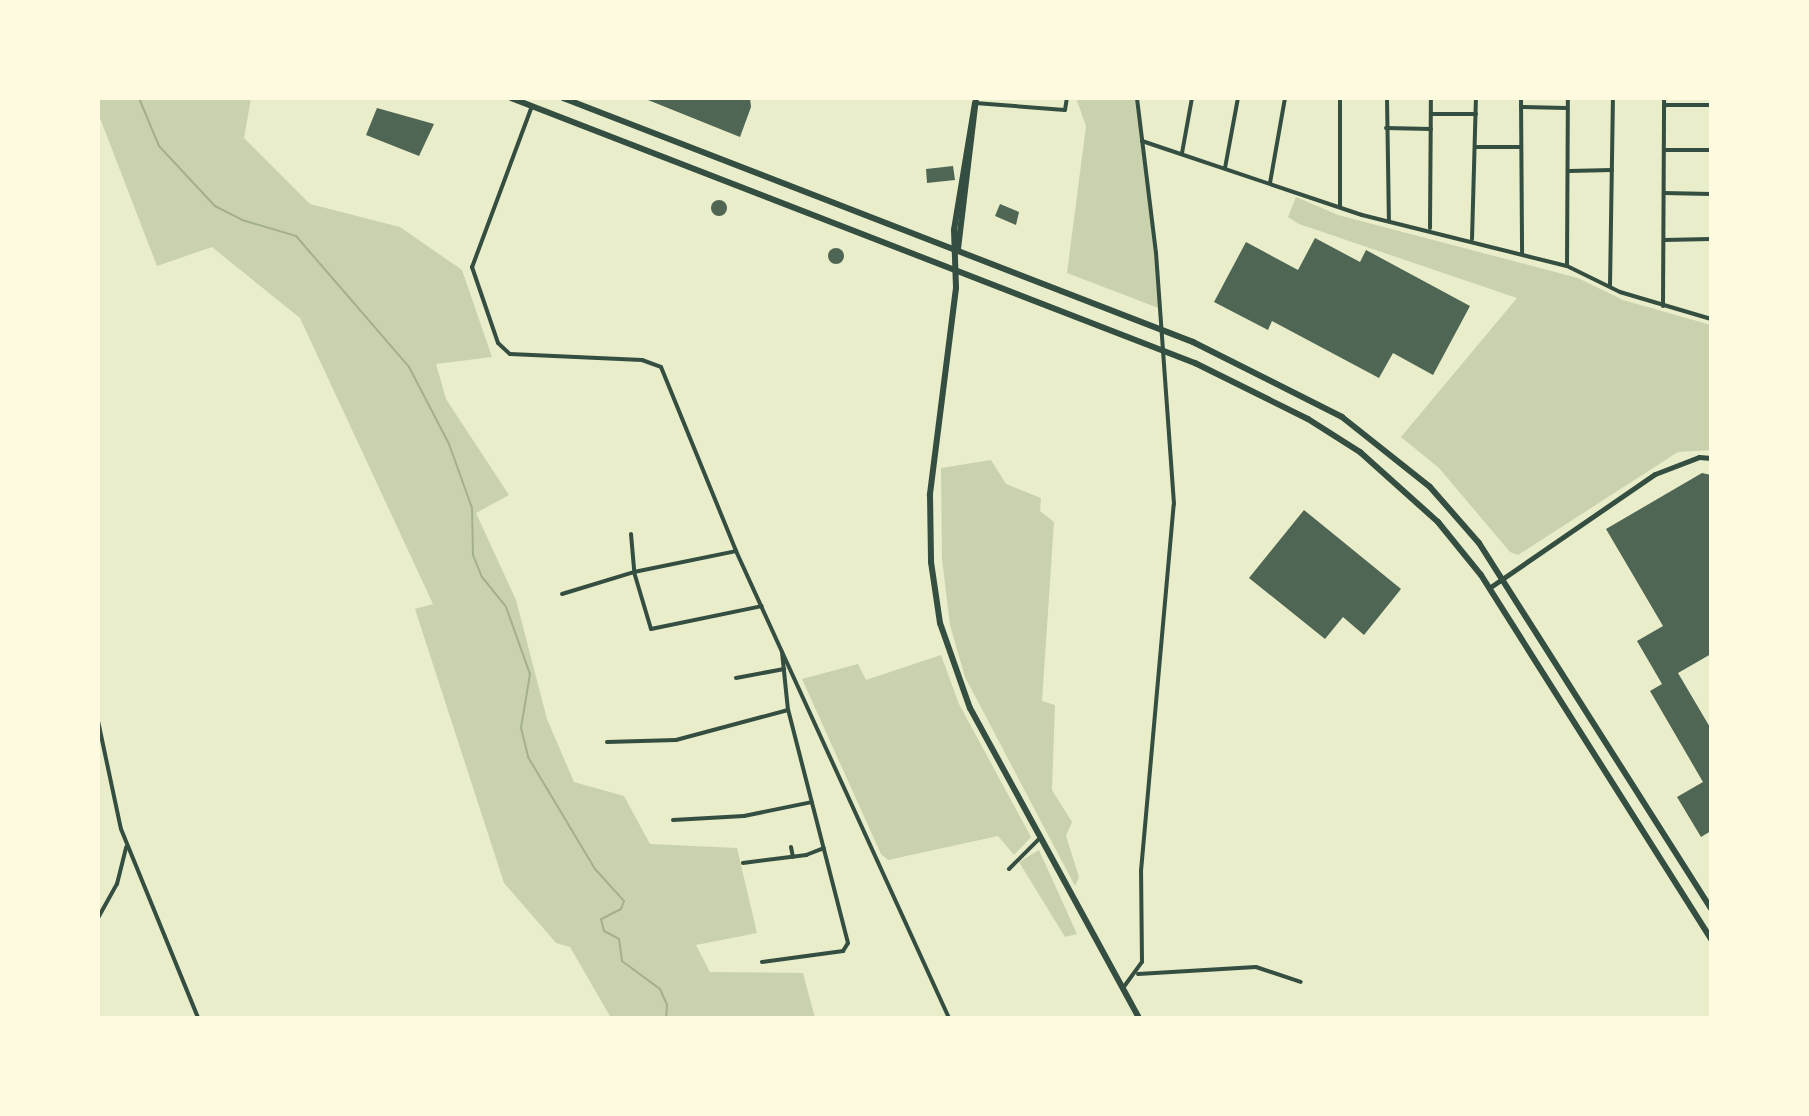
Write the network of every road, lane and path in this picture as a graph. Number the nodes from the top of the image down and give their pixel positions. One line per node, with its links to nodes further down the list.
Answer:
1 (511, 98): 18 (main road)
2 (563, 98): 45 (main road)
3 (1067, 98): 17 (street)
4 (1137, 98): 27 (street)
5 (1192, 98): 32 (street)
6 (1238, 98): 33 (street)
7 (1285, 98): 36 (street)
8 (1315, 98): 9 (street)
9 (1340, 98): 10 (street); 39 (street)
10 (1387, 98): 25 (street)
11 (1431, 98): 23 (street)
12 (1476, 98): 24 (street)
13 (1521, 98): 21 (street)
14 (1568, 98): 22 (street)
15 (1613, 98): 34 (street)
16 (1664, 98): 19 (street)
17 (976, 100): 45 (main road)
18 (534, 102): 48 (main road); 56 (street)
19 (1664, 105): 20 (street); 30 (street)
20 (1711, 105)
21 (1521, 107): 22 (street); 29 (street)
22 (1567, 108): 35 (street)
23 (1431, 114): 24 (street); 26 (street)
24 (1476, 114): 28 (street)
25 (1386, 128): 26 (street); 40 (street)
26 (1431, 129): 41 (street)
27 (1142, 141): 32 (street); 52 (street)
28 (1476, 147): 29 (street); 42 (street)
29 (1520, 147): 46 (street)
30 (1664, 150): 31 (street); 37 (street)
31 (1711, 150)
32 (1182, 153): 33 (street)
33 (1225, 168): 36 (street)
34 (1612, 170): 35 (street); 49 (street)
35 (1569, 171): 47 (street)
36 (1270, 183): 39 (street)
37 (1664, 193): 38 (street); 44 (street)
38 (1711, 194)
39 (1340, 207): 40 (street)
40 (1390, 221): 41 (street)
41 (1430, 228): 42 (street)
42 (1472, 239): 46 (street)
43 (1711, 239): 44 (street)
44 (1664, 240): 50 (street)
45 (957, 251): 48 (main road); 52 (main road)
46 (1522, 254): 47 (street)
47 (1567, 266): 49 (street)
48 (956, 269): 53 (main road); 70 (main road)
49 (1610, 286): 50 (street)
50 (1663, 306): 51 (street)
51 (1711, 319)
52 (1162, 329): 53 (street); 58 (main road)
53 (1162, 350): 59 (main road); 81 (street)
54 (1711, 458): 58 (street)
55 (631, 534): 57 (street)
56 (736, 551): 57 (street); 61 (street)
57 (634, 572): 60 (street); 61 (street)
58 (1504, 578): 59 (street); 77 (main road)
59 (1489, 588): 79 (main road)
60 (562, 594)
61 (762, 606): 62 (street)
62 (782, 649): 63 (street); 85 (street)
63 (784, 669): 64 (street); 65 (street)
64 (736, 678)
65 (788, 710): 67 (street); 68 (street)
66 (98, 721): 71 (street)
67 (607, 742)
68 (812, 802): 69 (street); 73 (street)
69 (673, 820)
70 (1040, 838): 76 (street); 83 (main road)
71 (127, 845): 78 (street); 84 (street)
72 (791, 847): 74 (street)
73 (824, 848): 74 (street); 80 (street)
74 (793, 857): 75 (street)
75 (743, 863)
76 (1009, 869)
77 (1711, 908)
78 (98, 918)
79 (1711, 939)
80 (762, 962)
81 (1137, 974): 82 (street); 83 (street)
82 (1301, 982)
83 (1123, 988): 86 (main road)
84 (198, 1018)
85 (949, 1018)
86 (1139, 1018)

